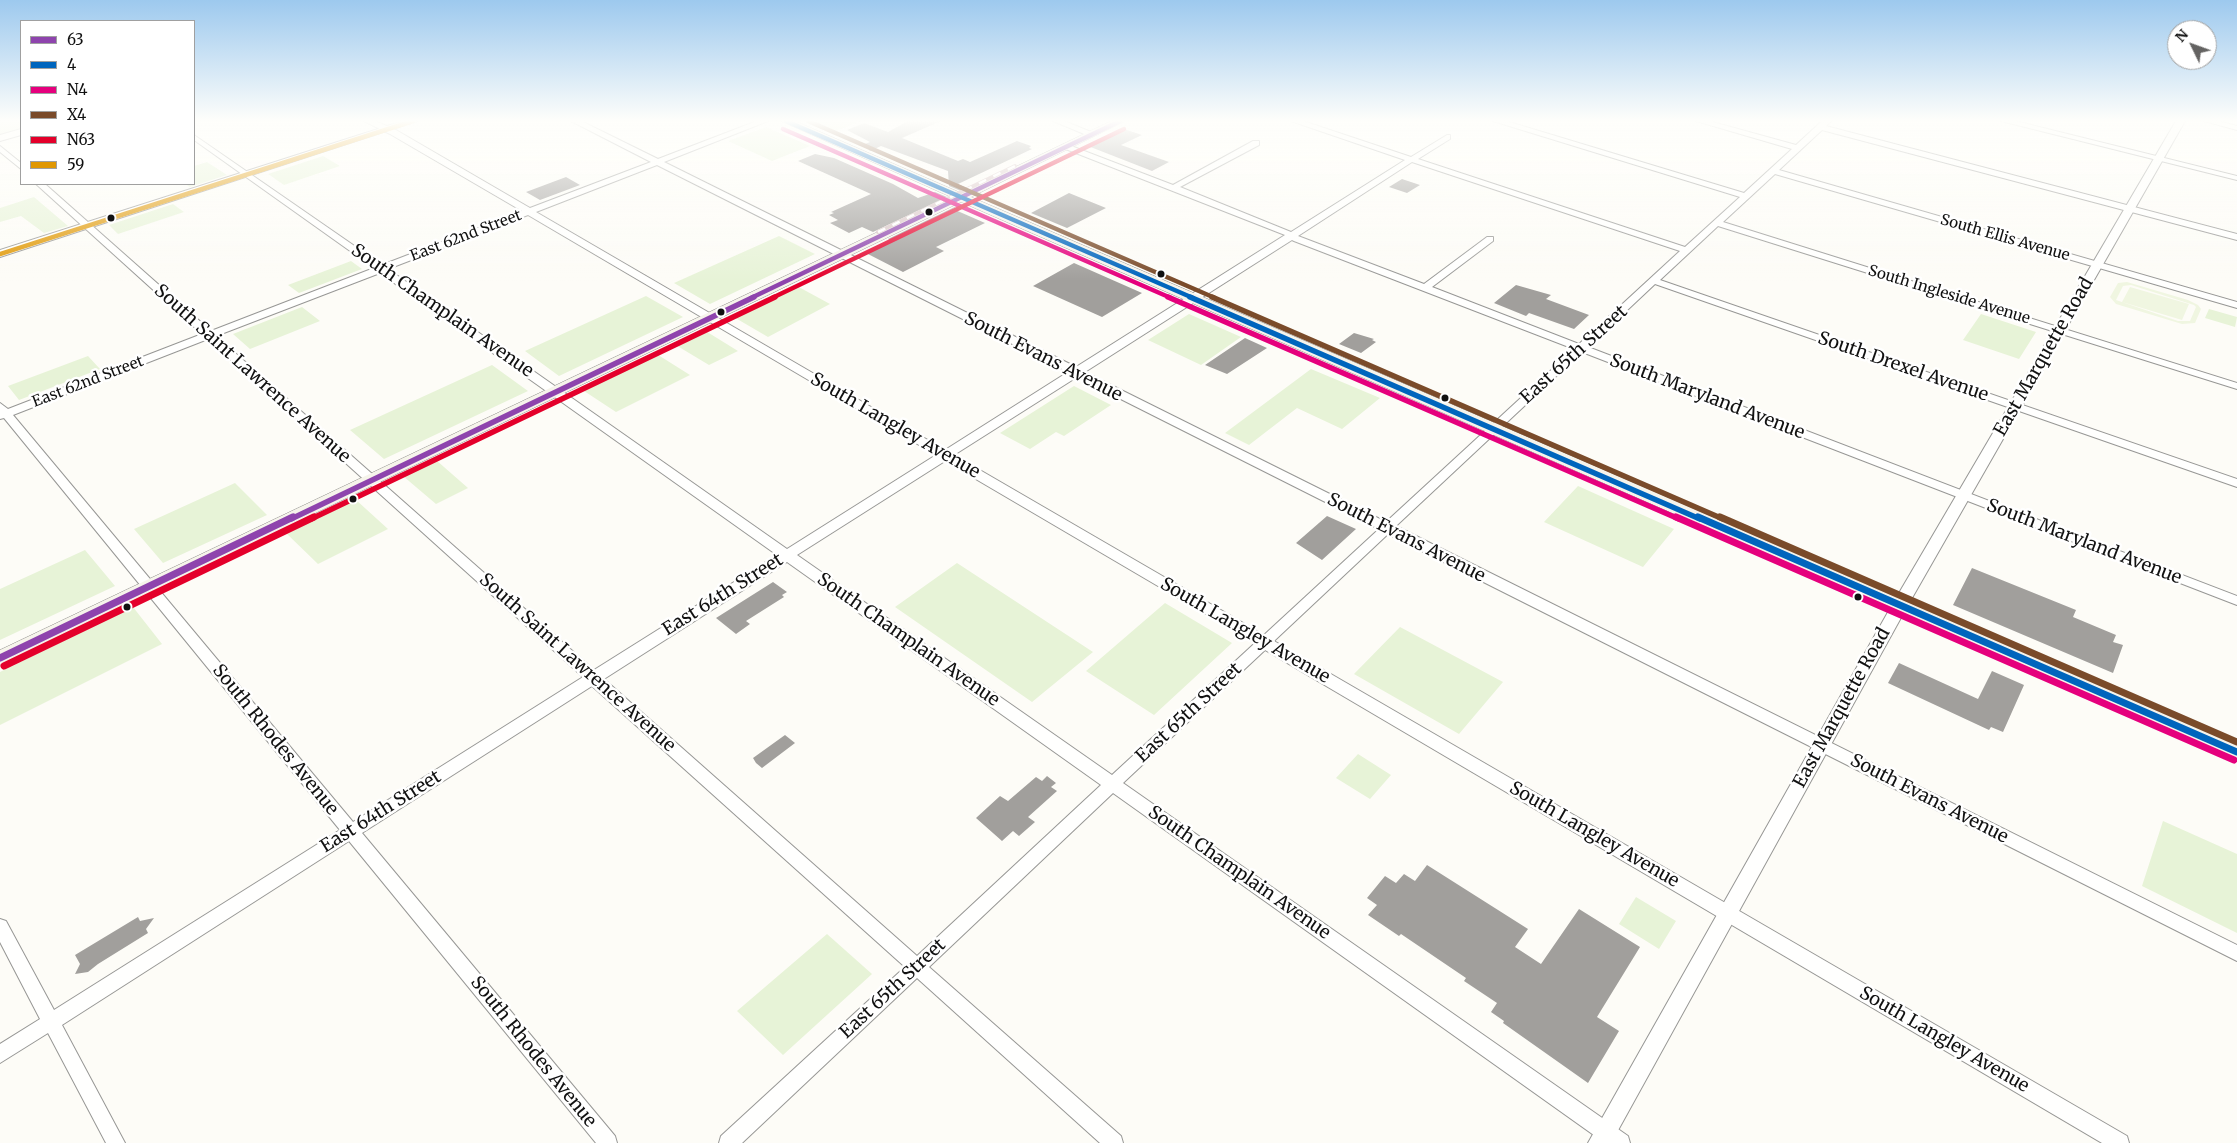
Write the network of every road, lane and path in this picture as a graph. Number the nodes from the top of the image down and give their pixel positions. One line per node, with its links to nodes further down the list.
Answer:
1 (247, 174): 26 (street)
2 (248, 174): 34 (street, South Champlain Avenue)
3 (463, 174): 24 (street, South Langley Avenue)
4 (625, 174): 24 (street, East 62nd Street)
5 (681, 174): 32 (street, South Evans Avenue)
6 (910, 174): 21 (main road)
7 (1006, 174): 21 (main road)
8 (1138, 174): 20 (street, South Maryland Avenue)
9 (1198, 174): 20 (street)
10 (1389, 174): 27 (street, East 64th Street)
11 (1455, 174): 30 (street)
12 (1675, 174): 22 (street)
13 (1770, 174): 22 (street, East 65th Street)
14 (1786, 174): 33 (street, South Ellis Avenue)
15 (2007, 174): 23 (street)
16 (2150, 174): 23 (street, East Marquette Road)
17 (2222, 174): 18 (street)
18 (2237, 178)
19 (41, 185): 26 (street, South Saint Lawrence Avenue)
20 (1173, 188): 27 (street, South Maryland Avenue)
21 (960, 196): 32 (main road); 37 (main road)
22 (1747, 196): 25 (street, East 65th Street)
23 (2130, 208): 28 (street); 33 (street, East Marquette Road)
24 (529, 212): 34 (street, East 62nd Street); 39 (street, South Langley Avenue)
25 (1718, 223): 30 (street, East 65th Street); 40 (street, South Ingleside Avenue)
26 (87, 226): 31 (street); 41 (street, South Saint Lawrence Avenue)
27 (1291, 235): 36 (street, South Maryland Avenue); 37 (street, East 64th Street)
28 (2237, 236)
29 (1490, 239): 36 (street)
30 (1688, 251): 35 (street, East 65th Street)
31 (0, 254)
32 (839, 255): 39 (main road); 43 (street, South Evans Avenue)
33 (2098, 265): 38 (street, South Ellis Avenue); 40 (street, East Marquette Road)
34 (382, 269): 41 (street, East 62nd Street); 45 (street, South Champlain Avenue)
35 (1654, 281): 42 (street, East 65th Street); 46 (street, South Drexel Avenue)
36 (1425, 288): 42 (street, South Maryland Avenue)
37 (1192, 298): 43 (street, East 64th Street); 48 (main road)
38 (2237, 305)
39 (709, 317): 45 (main road); 49 (street, South Langley Avenue)
40 (2060, 330): 44 (street, South Ingleside Avenue); 46 (street, East Marquette Road)
41 (209, 335): 47 (street, East 62nd Street); 50 (street, South Saint Lawrence Avenue)
42 (1581, 348): 48 (street, East 65th Street); 52 (street, South Maryland Avenue)
43 (1074, 372): 49 (street, East 64th Street); 53 (street, South Evans Avenue)
44 (2237, 386)
45 (555, 391): 50 (main road); 54 (street, South Champlain Avenue)
46 (2015, 406): 51 (street, South Drexel Avenue); 52 (street, East Marquette Road)
47 (2, 412): 55 (street, South Rhodes Avenue)
48 (1493, 429): 53 (street, East 65th Street); 57 (main road)
49 (944, 455): 54 (street, East 64th Street); 58 (street, South Langley Avenue)
50 (371, 480): 55 (main road); 60 (street, South Saint Lawrence Avenue)
51 (2237, 483)
52 (1963, 496): 56 (street, South Maryland Avenue); 57 (street, East Marquette Road)
53 (1387, 528): 58 (street, East 65th Street); 61 (street, South Evans Avenue)
54 (787, 554): 60 (street, East 64th Street); 63 (street, South Champlain Avenue)
55 (149, 586): 59 (main road); 64 (street, South Rhodes Avenue)
56 (2237, 601)
57 (1900, 605): 61 (street, East Marquette Road); 62 (main road)
58 (1265, 642): 63 (street, East 65th Street); 65 (street, South Langley Avenue)
59 (0, 658)
60 (593, 678): 64 (street, East 64th Street); 68 (street, South Saint Lawrence Avenue)
61 (1822, 745): 65 (street, East Marquette Road); 67 (street, South Evans Avenue)
62 (2237, 752)
63 (1112, 784): 68 (street, East 65th Street); 71 (street, South Champlain Avenue)
64 (351, 831): 69 (street, East 64th Street); 73 (street, South Rhodes Avenue)
65 (1728, 914): 71 (street, East Marquette Road); 76 (street, South Langley Avenue)
66 (0, 926): 69 (street)
67 (2237, 953)
68 (917, 967): 74 (street, East 65th Street); 75 (street, South Saint Lawrence Avenue)
69 (51, 1022): 70 (street, East 64th Street); 72 (street)
70 (0, 1054)
71 (1609, 1139)
72 (116, 1143)
73 (608, 1143)
74 (728, 1143)
75 (1114, 1143)
76 (2120, 1143)

